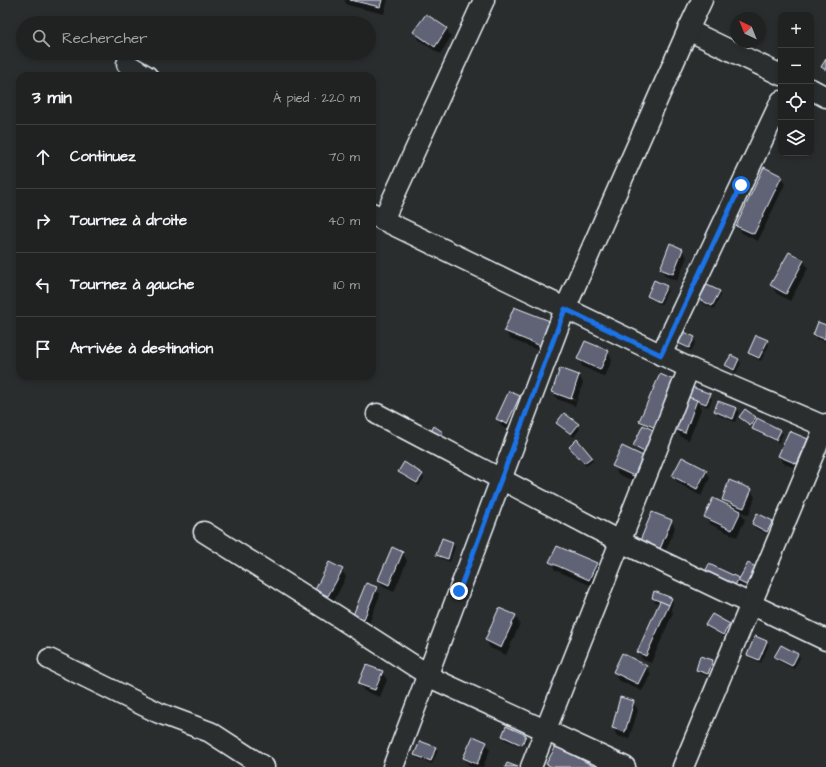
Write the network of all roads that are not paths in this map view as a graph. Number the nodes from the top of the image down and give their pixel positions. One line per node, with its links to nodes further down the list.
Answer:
1 (484, 0): 10 (street)
2 (702, 0): 3 (street)
3 (688, 30): 6 (street); 11 (street)
4 (127, 64): 5 (street)
5 (140, 72)
6 (778, 74)
7 (814, 91): 8 (street)
8 (826, 97)
9 (778, 107): 12 (street)
10 (378, 217): 11 (street)
11 (565, 309): 12 (street); 16 (street)
12 (661, 355): 13 (street)
13 (689, 368): 15 (street); 18 (street)
14 (377, 414): 16 (street)
15 (826, 426): 19 (street)
16 (501, 479): 18 (street); 22 (street)
17 (204, 532): 22 (street)
18 (620, 542): 19 (street); 23 (street)
19 (752, 604): 20 (street); 28 (street)
20 (826, 640)
21 (49, 659): 24 (street)
22 (428, 674): 23 (street); 25 (street)
23 (546, 730): 26 (street); 27 (street)
24 (264, 767)
25 (392, 767)
26 (531, 767)
27 (625, 767)
28 (683, 767)

